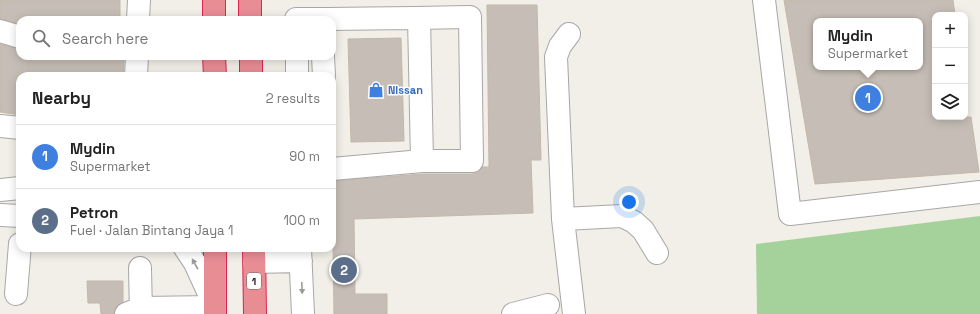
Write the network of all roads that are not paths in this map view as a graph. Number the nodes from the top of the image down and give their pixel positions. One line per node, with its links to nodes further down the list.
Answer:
1 (139, 0): 6 (street)
2 (214, 0): 7 (highway)
3 (250, 0): 8 (highway)
4 (764, 0): 29 (street)
5 (296, 13): 9 (street)
6 (138, 16)
7 (214, 16)
8 (250, 16)
9 (309, 16)
10 (419, 18): 11 (street); 25 (street); 25 (street)
11 (336, 19)
12 (0, 31): 14 (street)
13 (569, 34): 32 (street)
14 (16, 36)
15 (137, 60): 19 (street)
16 (251, 60): 20 (highway)
17 (297, 60): 21 (street)
18 (323, 60): 22 (street)
19 (136, 72)
20 (251, 72)
21 (297, 72)
22 (324, 72)
23 (0, 126): 24 (street)
24 (16, 128)
25 (422, 161): 26 (street)
26 (336, 169)
27 (16, 188): 28 (street)
28 (0, 190)
29 (980, 192)
30 (0, 215): 31 (street)
31 (16, 216)
32 (563, 219): 36 (street); 47 (street)
33 (19, 252): 40 (street)
34 (188, 252): 42 (street, one-way to 34)
35 (215, 252): 42 (highway)
36 (657, 253)
37 (301, 254): 38 (street); 45 (street, one-way to 45)
38 (254, 255): 44 (highway, 1)
39 (140, 268): 43 (street)
40 (16, 294)
41 (548, 305): 46 (street)
42 (215, 310): 43 (street)
43 (136, 312)
44 (255, 314)
45 (303, 314)
46 (513, 314)
47 (574, 314)

